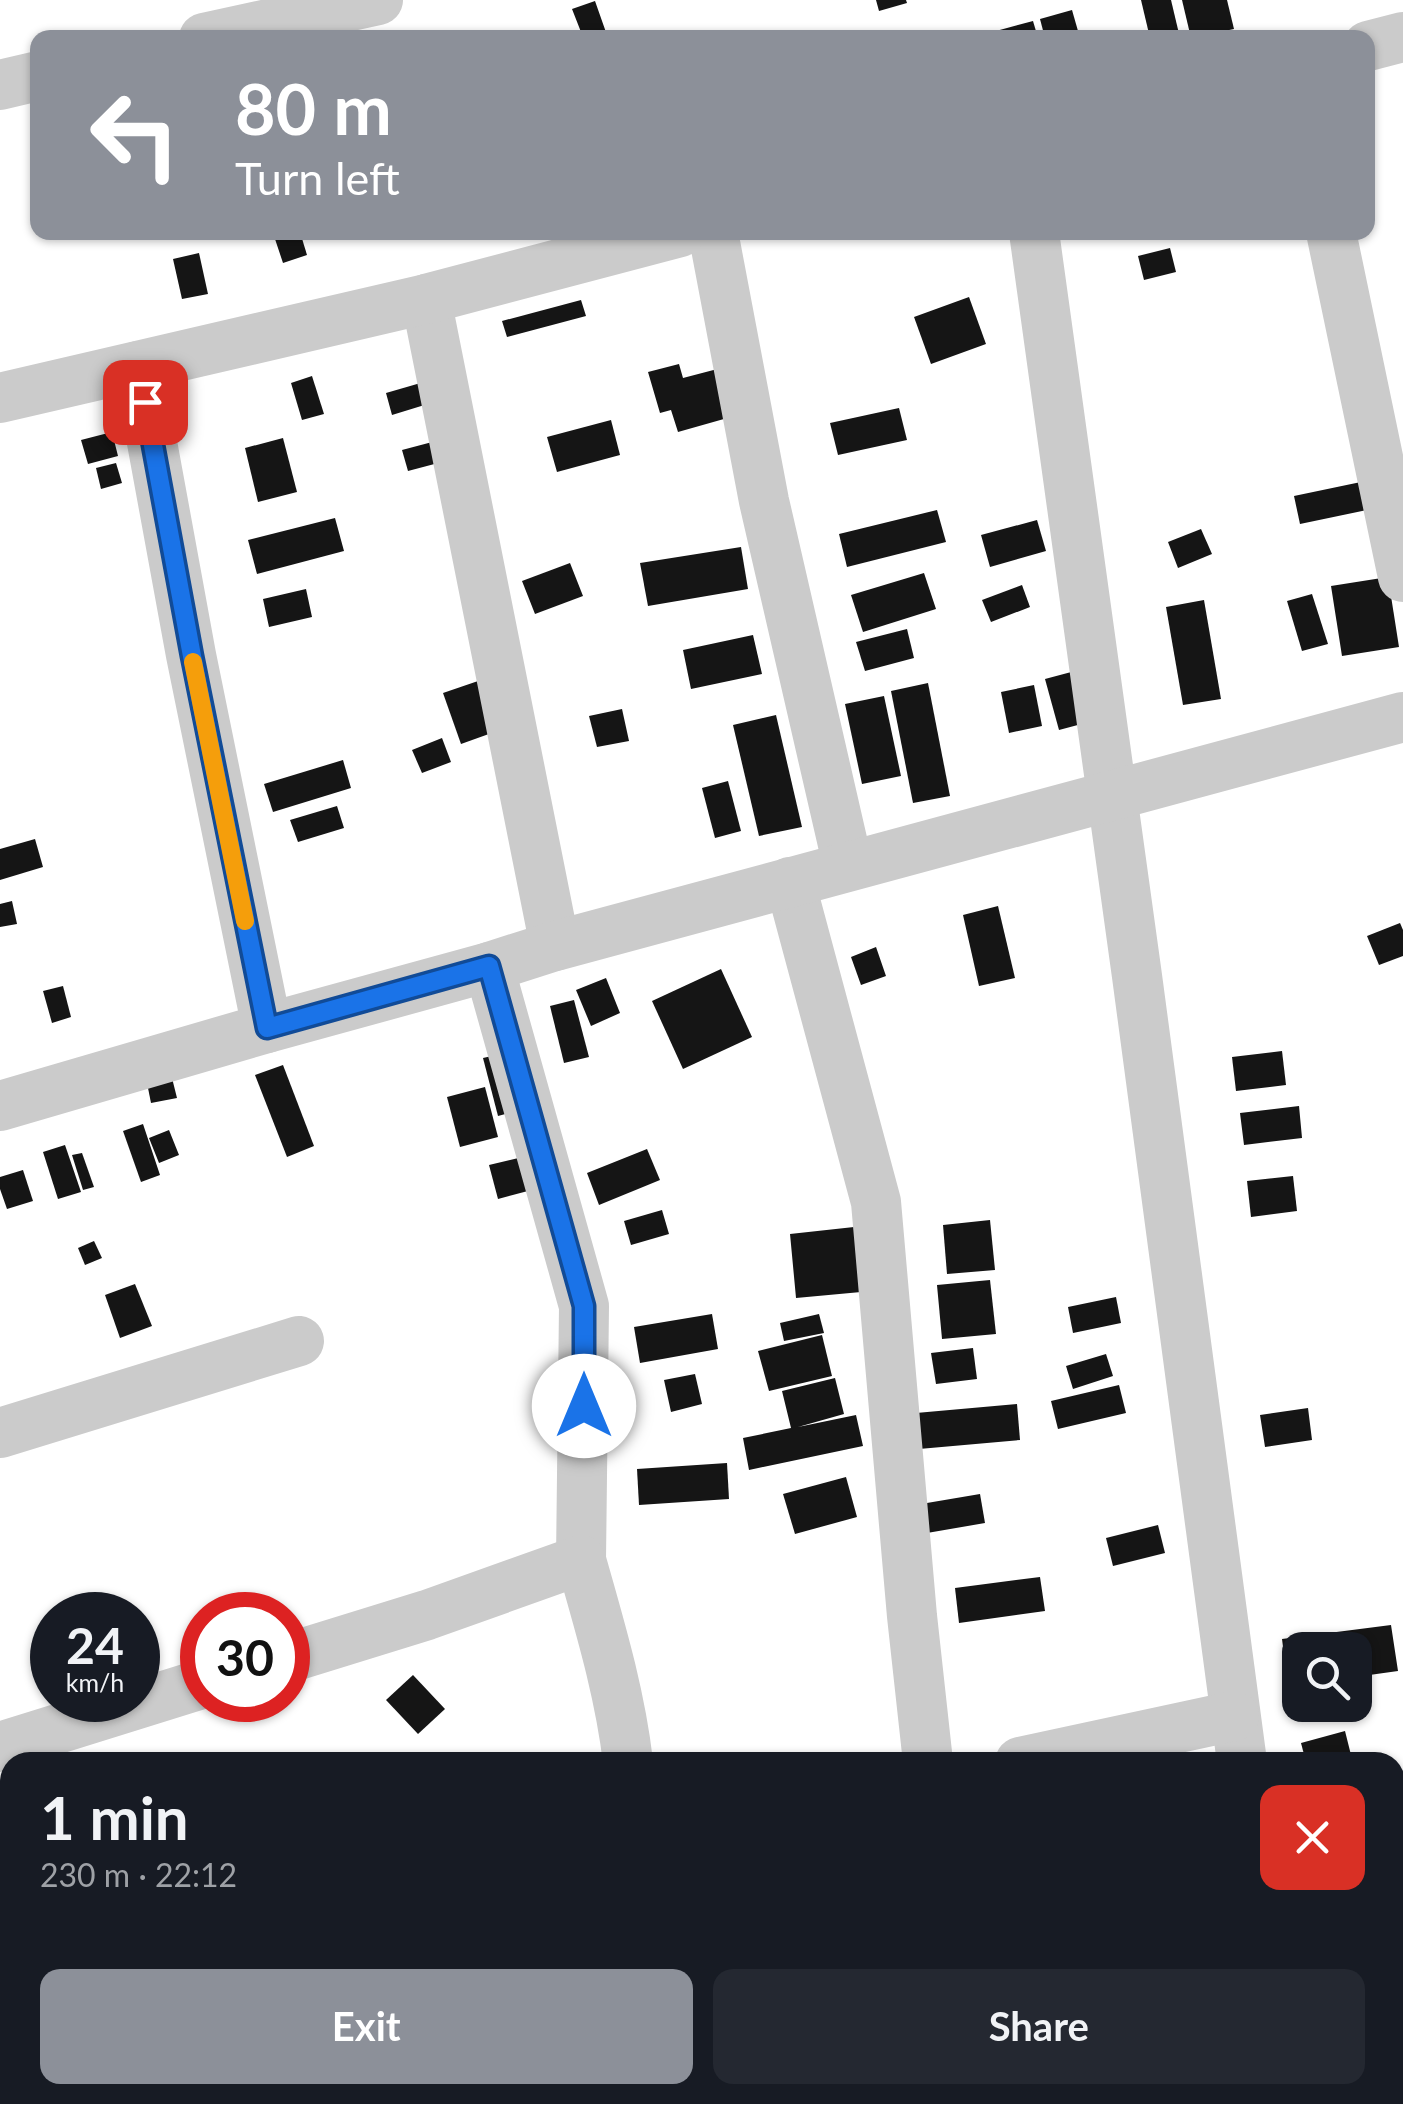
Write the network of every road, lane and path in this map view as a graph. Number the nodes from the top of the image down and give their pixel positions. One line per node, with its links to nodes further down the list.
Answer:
1 (378, 0): 2 (street)
2 (241, 30)
3 (1403, 37): 4 (street)
4 (1375, 44)
5 (30, 78): 6 (street)
6 (0, 84)
7 (650, 240): 11 (street)
8 (714, 240): 17 (street)
9 (1035, 240): 16 (street)
10 (1333, 240): 14 (street)
11 (426, 299): 12 (street); 19 (street)
12 (138, 366): 13 (street); 21 (street)
13 (0, 398)
14 (1403, 577)
15 (1403, 716): 16 (street)
16 (1111, 795): 17 (street); 28 (street)
17 (848, 866): 18 (street)
18 (790, 882): 19 (street); 31 (street)
19 (555, 946): 20 (street)
20 (489, 966): 21 (street); 25 (street)
21 (267, 1028): 22 (street)
22 (0, 1106)
23 (299, 1341): 24 (street)
24 (0, 1432)
25 (581, 1560): 26 (street); 30 (street)
26 (310, 1651)
27 (180, 1691): 29 (street)
28 (1238, 1739): 32 (street)
29 (0, 1747)
30 (627, 1752)
31 (927, 1752)
32 (1115, 1752)

